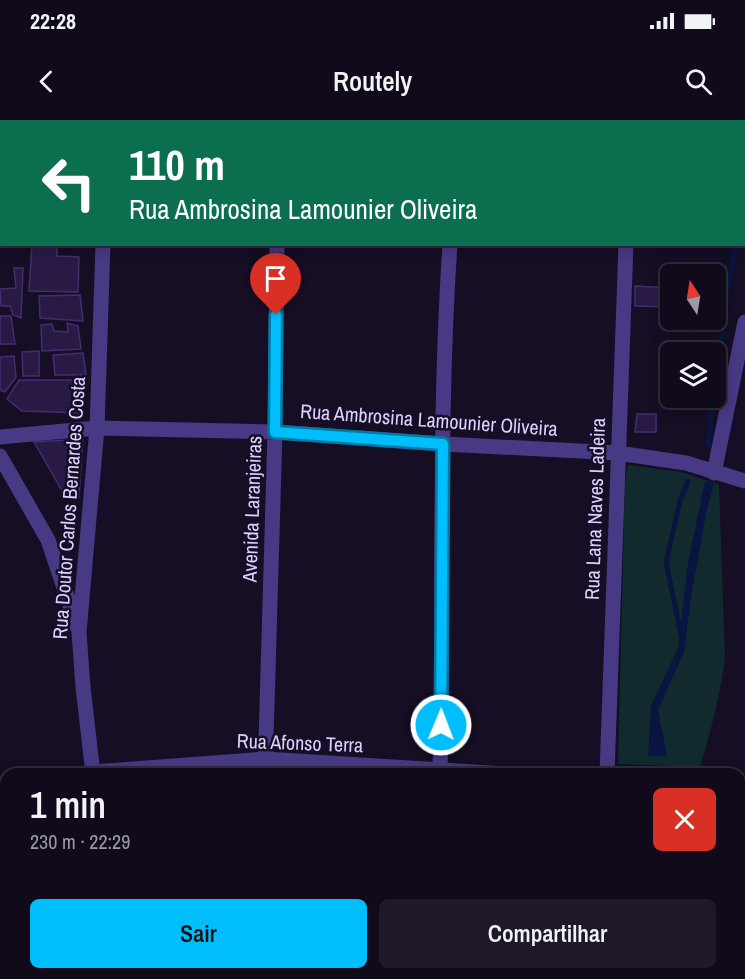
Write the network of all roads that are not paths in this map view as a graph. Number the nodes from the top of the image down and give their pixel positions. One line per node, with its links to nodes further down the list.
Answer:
1 (103, 246): 6 (street, Rua Doutor Carlos Bernardes Costa)
2 (277, 246): 7 (street, Avenida Laranjeiras)
3 (450, 246): 9 (street)
4 (626, 246): 10 (street, Rua Lana Naves Ladeira)
5 (745, 322): 12 (street)
6 (97, 428): 7 (street, Rua Ambrosina Lamounier Oliveira); 8 (street, Rua Ambrosina Lamounier Oliveira); 14 (street, Rua Doutor Carlos Bernardes Costa)
7 (275, 432): 9 (street, Rua Ambrosina Lamounier Oliveira); 15 (street, Avenida Laranjeiras)
8 (0, 438)
9 (443, 444): 10 (street, Rua Ambrosina Lamounier Oliveira); 19 (street)
10 (618, 453): 12 (street, Rua Ambrosina Lamounier Oliveira); 20 (street, Rua Lana Naves Ladeira)
11 (0, 456): 14 (street)
12 (714, 472): 13 (street, Rua Ambrosina Lamounier Oliveira)
13 (745, 481)
14 (79, 632): 16 (street, Rua Doutor Carlos Bernardes Costa)
15 (265, 766): 17 (street, Rua Afonso Terra); 18 (street, Rua Afonso Terra)
16 (92, 768)
17 (216, 768)
18 (315, 768)
19 (440, 768)
20 (607, 768)

